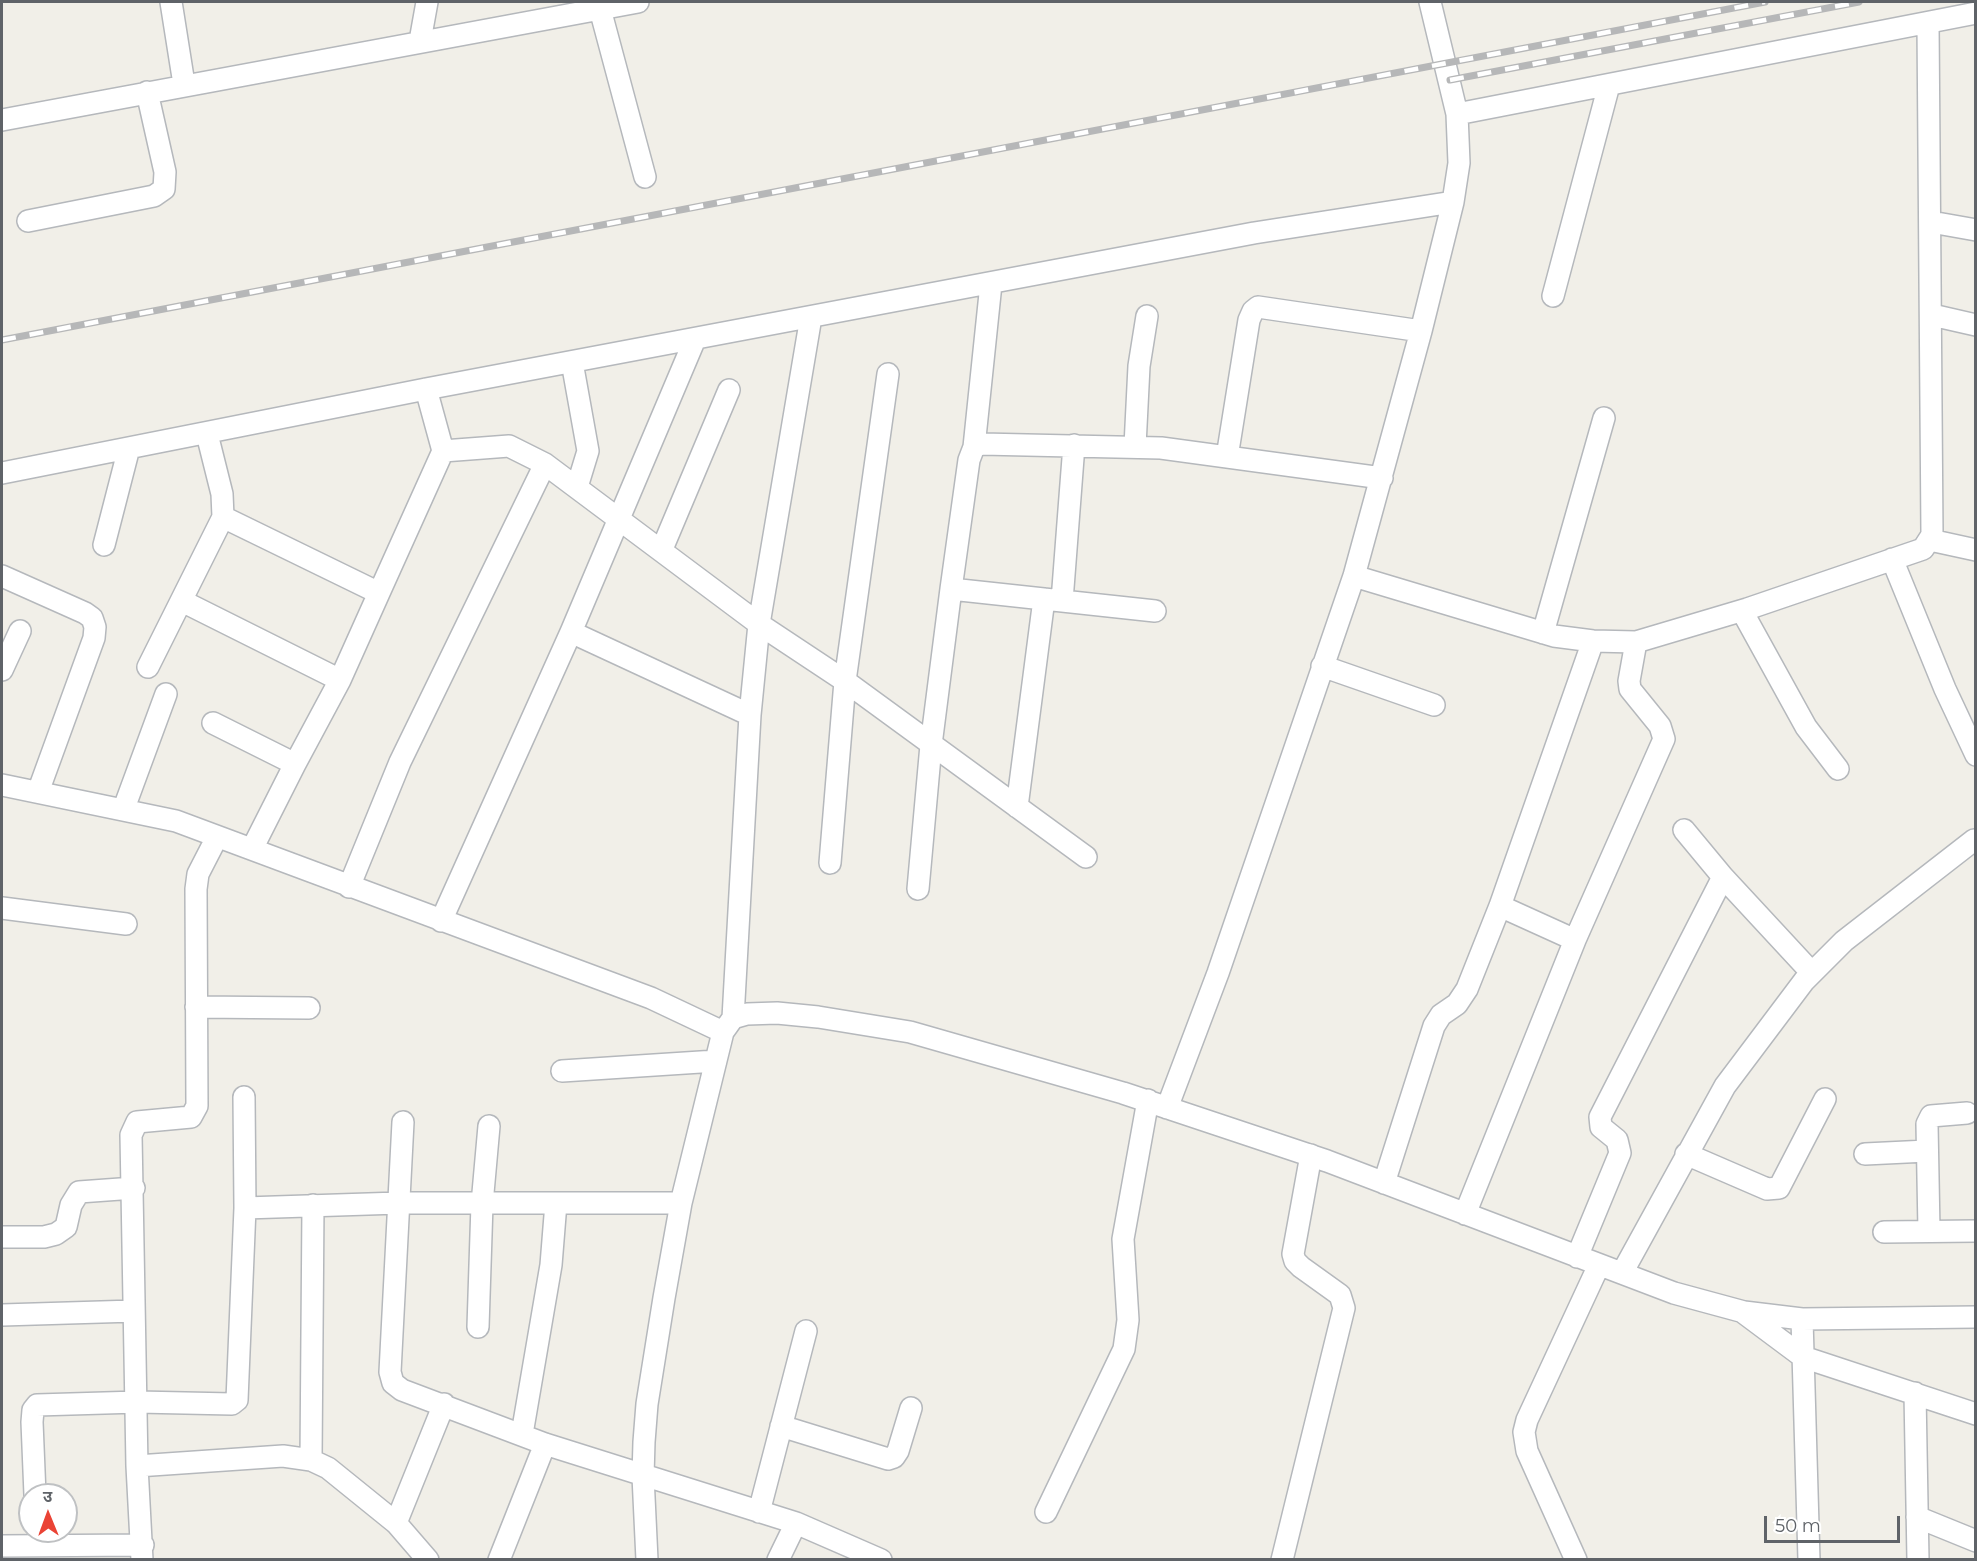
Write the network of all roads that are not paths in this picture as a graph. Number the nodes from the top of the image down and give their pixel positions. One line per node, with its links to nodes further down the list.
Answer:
1 (171, 2): 10 (street)
2 (427, 2): 9 (street)
3 (638, 2): 6 (street)
4 (1430, 2): 13 (street)
5 (564, 8): 6 (street); 9 (street)
6 (600, 9): 15 (street)
7 (1976, 14): 8 (street)
8 (1928, 23): 11 (street); 18 (street)
9 (420, 41): 10 (street)
10 (184, 84): 12 (street)
11 (1609, 86): 13 (street); 21 (street)
12 (147, 92): 14 (street); 17 (street)
13 (1457, 114): 16 (street)
14 (2, 120)
15 (645, 177)
16 (1453, 201): 20 (street); 26 (street)
17 (28, 221)
18 (1931, 222): 19 (street); 22 (street)
19 (1976, 230)
20 (991, 284): 24 (street); 36 (street)
21 (1553, 296)
22 (1932, 315): 25 (street); 46 (street)
23 (1147, 316): 35 (street)
24 (812, 317): 27 (street); 59 (street)
25 (1976, 325)
26 (1421, 331): 39 (street); 42 (street)
27 (695, 339): 28 (street); 45 (street)
28 (572, 362): 30 (street); 43 (street)
29 (888, 374): 69 (street)
30 (426, 389): 33 (street); 38 (street)
31 (729, 390): 48 (street)
32 (1604, 418): 62 (street)
33 (207, 434): 37 (street); 44 (street)
34 (1074, 445): 35 (street); 36 (street); 55 (street)
35 (1135, 446): 39 (street)
36 (974, 447): 53 (street)
37 (129, 448): 41 (street); 47 (street)
38 (443, 451): 40 (street); 54 (street)
39 (1227, 457): 42 (street)
40 (545, 464): 43 (street); 89 (street)
41 (2, 473)
42 (1382, 478): 52 (street)
43 (577, 487): 45 (street)
44 (224, 517): 54 (street); 56 (street)
45 (620, 519): 48 (street); 61 (street)
46 (1930, 540): 49 (street); 50 (street)
47 (104, 545)
48 (662, 549): 59 (street)
49 (1976, 550)
50 (1892, 559): 58 (street); 75 (street)
51 (2, 576): 79 (street)
52 (1354, 576): 62 (street); 65 (street)
53 (951, 589): 55 (street); 74 (street)
54 (380, 592): 68 (street)
55 (1053, 600): 57 (street); 80 (street)
56 (182, 601): 66 (street); 68 (street)
57 (1155, 610)
58 (1742, 611): 64 (street); 77 (street)
59 (759, 624): 69 (street); 72 (street)
60 (20, 631): 67 (street)
61 (572, 632): 72 (street); 93 (street)
62 (1543, 633): 63 (street)
63 (1593, 641): 64 (street); 91 (street)
64 (1636, 642): 95 (street)
65 (1323, 666): 71 (street); 104 (street)
66 (148, 667)
67 (2, 669)
68 (340, 680): 76 (street)
69 (845, 681): 74 (street); 87 (street)
70 (166, 694): 81 (street)
71 (1434, 705)
72 (750, 715): 99 (street)
73 (213, 723): 76 (street)
74 (931, 745): 80 (street); 90 (street)
75 (1976, 755)
76 (295, 764): 85 (street)
77 (1838, 770)
78 (2, 785): 79 (street)
79 (38, 792): 81 (street)
80 (1017, 807): 86 (street)
81 (124, 808): 83 (street)
82 (1684, 830): 88 (street)
83 (217, 837): 85 (street); 97 (street)
84 (1975, 842): 96 (street)
85 (252, 849): 89 (street)
86 (1086, 857)
87 (830, 863)
88 (1723, 877): 96 (street); 125 (street)
89 (349, 887): 93 (street)
90 (918, 889)
91 (1500, 906): 95 (street); 112 (street)
92 (2, 908): 94 (street)
93 (441, 921): 99 (street)
94 (126, 924)
95 (1575, 940): 120 (street)
96 (1812, 973): 109 (street)
97 (196, 1007): 98 (street); 113 (street)
98 (309, 1008)
99 (728, 1025): 100 (street); 104 (street)
100 (716, 1061): 101 (street); 116 (street)
101 (562, 1071)
102 (244, 1097): 119 (street)
103 (1825, 1099): 109 (street)
104 (1157, 1104): 111 (street); 149 (street)
105 (1967, 1113): 108 (street)
106 (403, 1122): 114 (street)
107 (489, 1126): 117 (street)
108 (1927, 1151): 110 (street); 121 (street)
109 (1686, 1154): 127 (street)
110 (1866, 1154)
111 (1311, 1155): 112 (street); 162 (street)
112 (1384, 1183): 120 (street)
113 (134, 1188): 124 (street); 128 (street)
114 (399, 1203): 117 (street); 118 (street); 138 (street)
115 (556, 1203): 116 (street); 117 (street); 142 (street)
116 (681, 1203): 146 (street)
117 (482, 1204): 133 (street)
118 (313, 1205): 119 (street); 144 (street)
119 (245, 1208): 137 (street)
120 (1465, 1214): 125 (street)
121 (1929, 1231): 122 (street); 123 (street)
122 (1976, 1231)
123 (1884, 1232)
124 (2, 1237)
125 (1577, 1257): 126 (street)
126 (1599, 1265): 127 (street); 163 (street)
127 (1622, 1273): 129 (street)
128 (134, 1311): 130 (street); 137 (street)
129 (1744, 1312): 132 (street); 135 (street)
130 (2, 1315)
131 (1976, 1317): 132 (street)
132 (1802, 1319): 135 (street)
133 (478, 1327)
134 (806, 1331): 141 (street)
135 (1803, 1357): 136 (street); 164 (street)
136 (1915, 1393): 140 (street); 150 (street)
137 (138, 1402): 145 (street); 147 (street)
138 (444, 1404): 142 (street); 151 (street)
139 (911, 1408): 141 (street)
140 (1976, 1414)
141 (781, 1426): 148 (street)
142 (522, 1434): 143 (street)
143 (545, 1444): 146 (street); 158 (street)
144 (311, 1460): 145 (street); 151 (street)
145 (137, 1466): 156 (street)
146 (643, 1476): 148 (street); 159 (street)
147 (34, 1483)
148 (759, 1512): 152 (street)
149 (1046, 1512)
150 (1917, 1517): 153 (street); 165 (street)
151 (396, 1523): 157 (street)
152 (796, 1523): 160 (street); 161 (street)
153 (1976, 1541)
154 (36, 1545): 155 (street); 156 (street)
155 (2, 1546)
156 (143, 1552)
157 (428, 1560)
158 (499, 1560)
159 (647, 1560)
160 (778, 1560)
161 (881, 1560)
162 (1282, 1560)
163 (1576, 1560)
164 (1809, 1560)
165 (1918, 1560)

